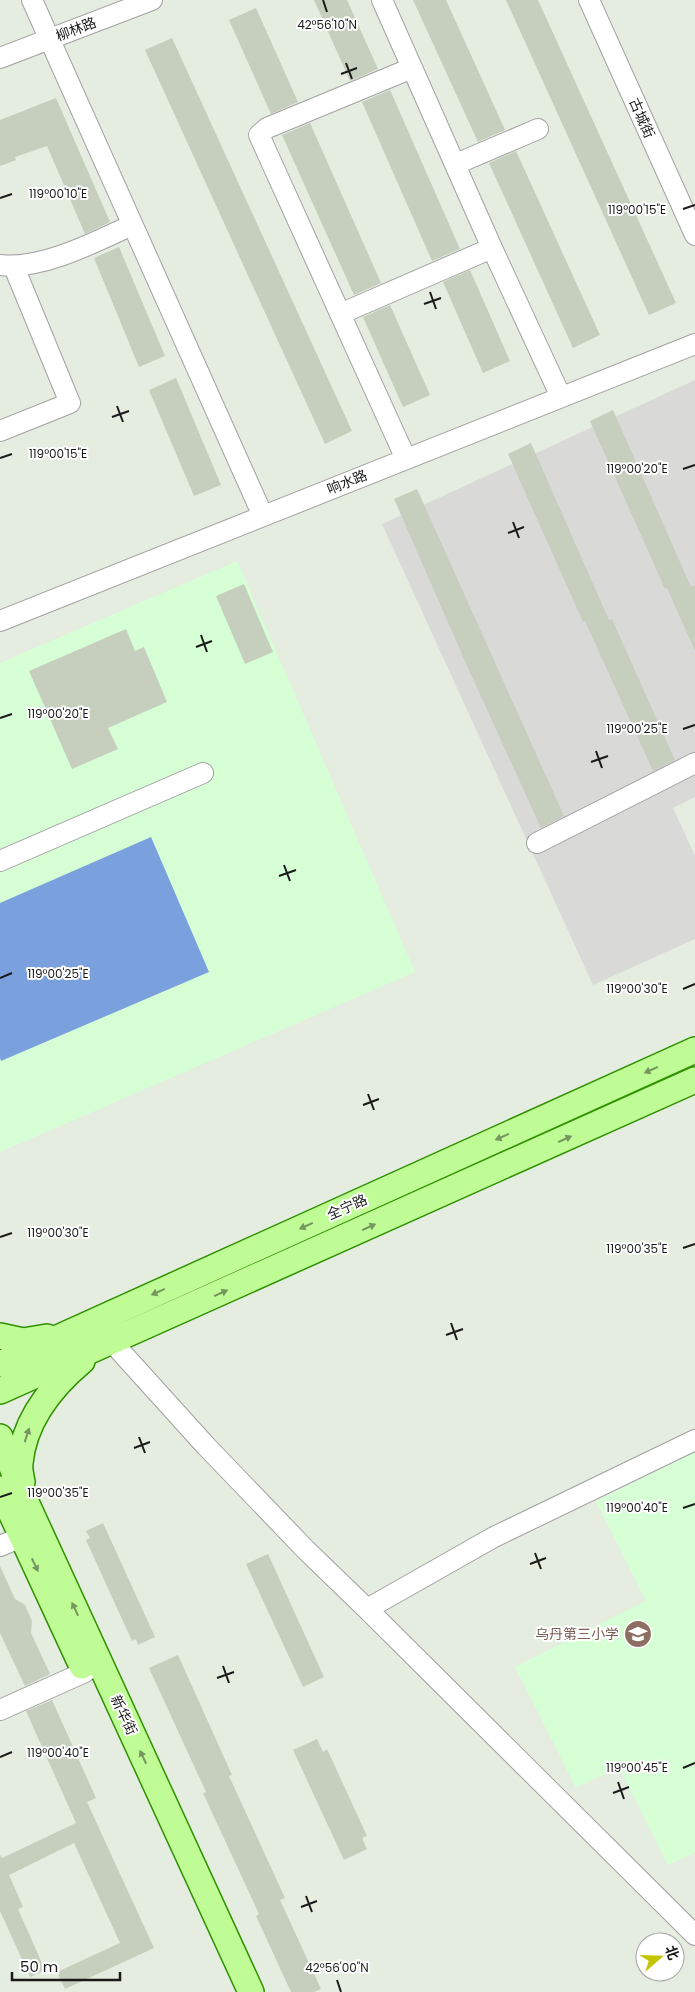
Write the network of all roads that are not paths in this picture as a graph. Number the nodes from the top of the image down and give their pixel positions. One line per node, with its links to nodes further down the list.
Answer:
1 (32, 0): 5 (street)
2 (152, 0): 5 (street, 柳林路)
3 (382, 0): 7 (street)
4 (589, 0): 11 (street, 古城街)
5 (49, 39): 6 (street, 柳林路); 10 (street)
6 (0, 58)
7 (412, 68): 9 (street); 14 (street)
8 (538, 129): 9 (street)
9 (456, 164): 12 (street)
10 (132, 225): 13 (street); 19 (street)
11 (695, 235)
12 (492, 248): 14 (street); 16 (street)
13 (7, 266): 17 (street)
14 (340, 314): 18 (street)
15 (695, 344): 16 (street, 响水路)
16 (561, 397): 18 (street, 响水路)
17 (0, 431)
18 (406, 459): 19 (street, 响水路)
19 (263, 516): 20 (street, 响水路)
20 (0, 621)
21 (695, 763): 23 (street)
22 (203, 773): 24 (street)
23 (537, 843)
24 (0, 861)
25 (695, 1050): 27 (main road, 全宁路, one-way to 27)
26 (695, 1080): 29 (main road, 全宁路, one-way to 26)
27 (88, 1324): 28 (main road); 30 (main road, 全宁路)
28 (0, 1336)
29 (105, 1345): 31 (main road, 全宁路); 34 (main road, one-way to 29); 36 (street)
30 (0, 1364)
31 (0, 1391)
32 (0, 1437): 34 (main road, 新华街)
33 (695, 1440): 36 (street)
34 (8, 1498): 35 (main road, 新华街); 41 (main road, 新华街, one-way to 34)
35 (11, 1542): 37 (main road, 新华街, one-way to 37)
36 (368, 1608): 39 (street)
37 (85, 1672): 38 (street); 40 (main road, 新华街)
38 (0, 1710)
39 (695, 1935)
40 (234, 1992)
41 (251, 1992)

